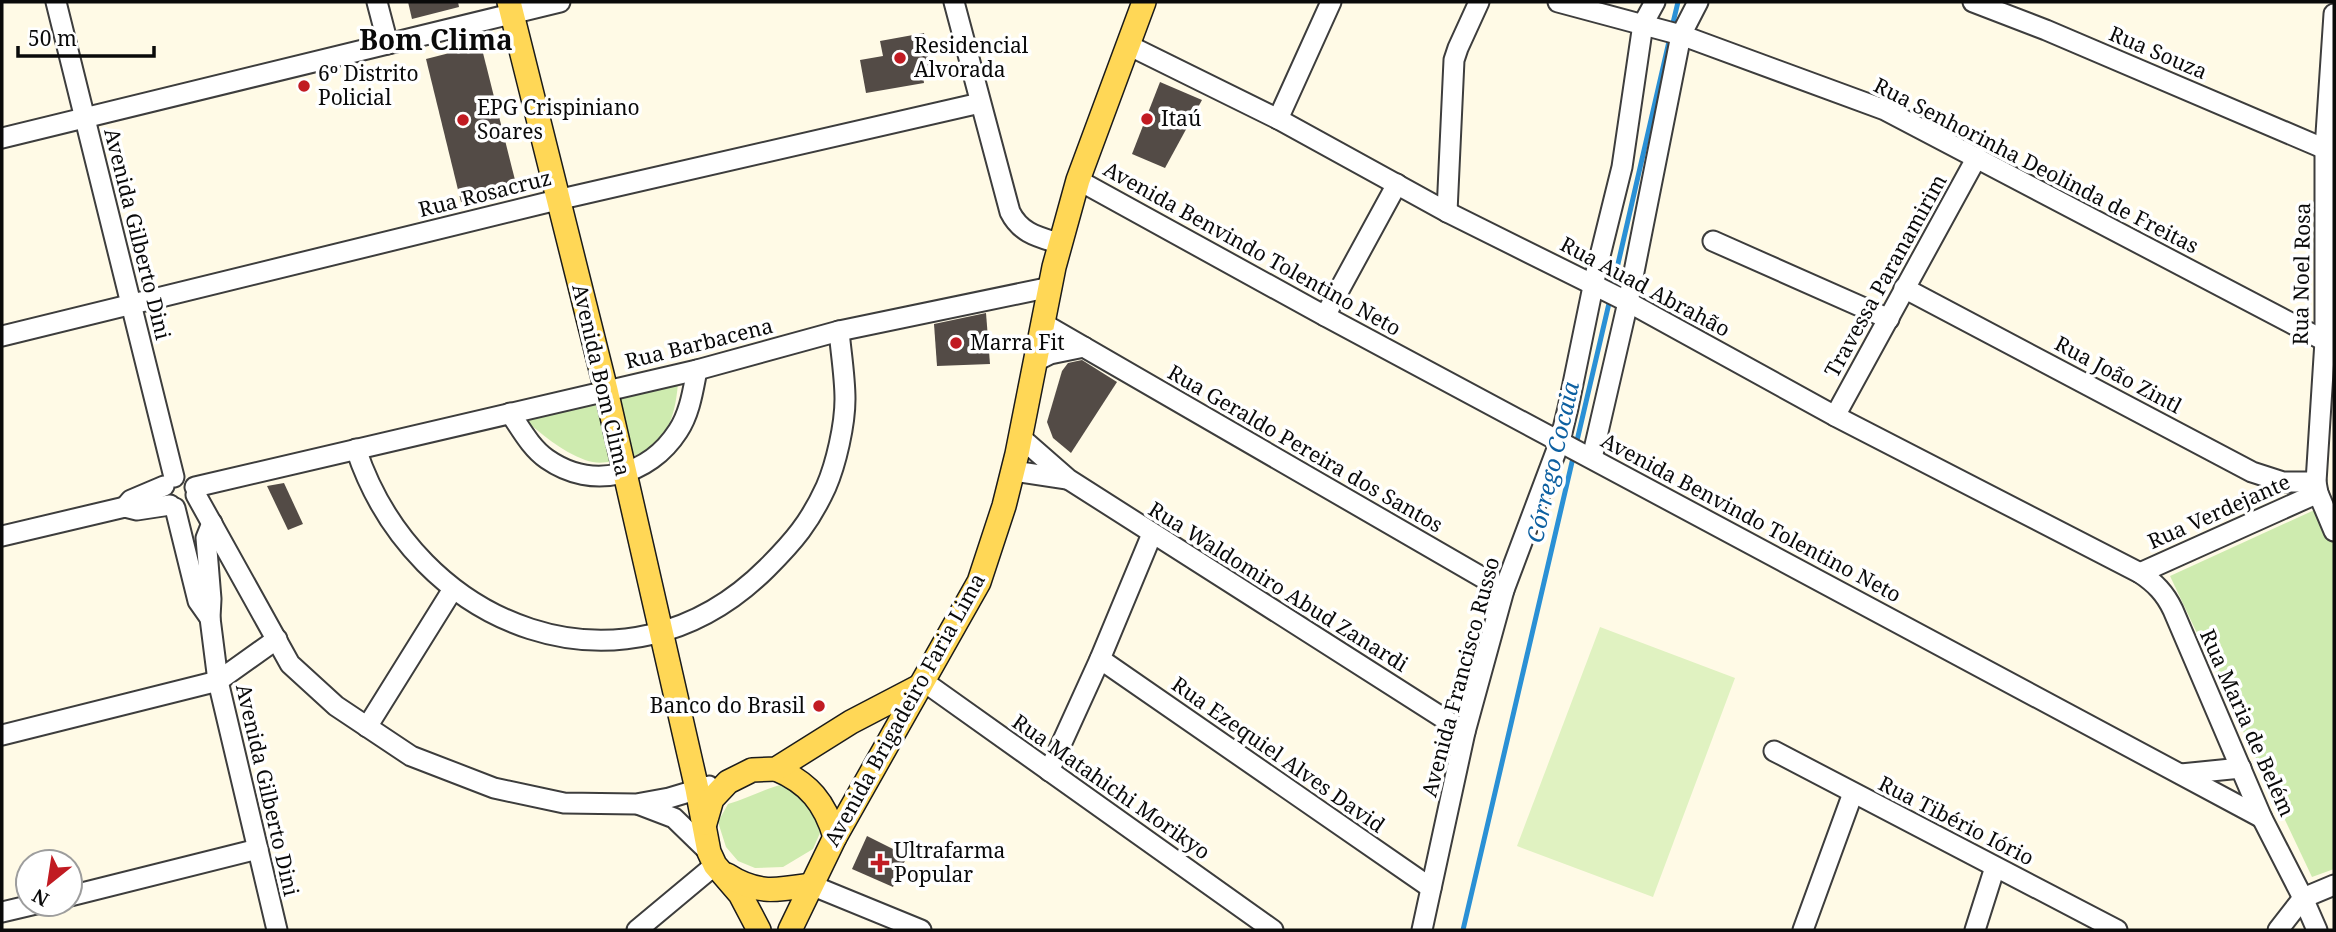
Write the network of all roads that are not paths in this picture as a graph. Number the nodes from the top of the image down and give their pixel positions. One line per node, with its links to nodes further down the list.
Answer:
1 (56, 2): 19 (street, Avenida Gilberto Dini)
2 (377, 2): 16 (street)
3 (560, 2): 12 (street)
4 (954, 2): 18 (street)
5 (1144, 2): 17 (main road, Avenida Brigadeiro Faria Lima)
6 (1331, 2): 20 (street)
7 (1479, 2): 27 (street)
8 (1558, 2): 14 (street, Rua Senhorinha Deolinda de Freitas)
9 (1655, 2): 14 (street)
10 (1698, 2): 15 (street)
11 (1973, 2): 22 (street, Rua Souza)
12 (511, 8): 16 (street); 26 (main road, Avenida Bom Clima)
13 (2334, 14): 22 (street, Rua Noel Rosa)
14 (1647, 24): 15 (street, Rua Senhorinha Deolinda de Freitas); 33 (street)
15 (1677, 34): 23 (street, Rua Senhorinha Deolinda de Freitas); 33 (street)
16 (388, 44): 19 (street)
17 (1128, 45): 20 (street, Rua Auad Abrahão); 24 (main road, Avenida Brigadeiro Faria Lima)
18 (979, 103): 26 (street, Rua Rosacruz); 29 (street)
19 (85, 118): 21 (street); 34 (street, Avenida Gilberto Dini)
20 (1278, 119): 25 (street, Rua Auad Abrahão)
21 (2, 138)
22 (2325, 149): 30 (street, Rua Noel Rosa)
23 (1977, 157): 32 (street, Travessa Paranamirim); 40 (street, Rua Senhorinha Deolinda de Freitas)
24 (1078, 180): 29 (main road, Avenida Brigadeiro Faria Lima); 35 (street, Avenida Benvindo Tolentino Neto)
25 (1397, 184): 27 (street, Rua Auad Abrahão); 35 (street)
26 (557, 200): 34 (street, Rua Rosacruz); 44 (main road, Avenida Bom Clima)
27 (1447, 212): 33 (street, Rua Auad Abrahão)
28 (1713, 241): 36 (street)
29 (1060, 244): 31 (main road, Avenida Brigadeiro Faria Lima)
30 (2330, 246): 40 (street, Rua Noel Rosa)
31 (1051, 287): 37 (main road, Avenida Brigadeiro Faria Lima); 38 (street, Rua Barbacena)
32 (1905, 288): 36 (street, Travessa Paranamirim); 55 (street, Rua João Zintl)
33 (1611, 293): 46 (street, Rua Auad Abrahão); 48 (street, Avenida Francisco Russo); 50 (street)
34 (131, 304): 39 (street, Rua Rosacruz); 54 (street, Avenida Gilberto Dini)
35 (1325, 316): 48 (street, Avenida Benvindo Tolentino Neto)
36 (1889, 319): 46 (street, Travessa Paranamirim)
37 (1044, 324): 41 (street, Rua Geraldo Pereira dos Santos); 42 (main road, Avenida Brigadeiro Faria Lima)
38 (839, 331): 43 (street, Rua Barbacena); 67 (street)
39 (2, 336)
40 (2325, 341): 55 (street, Rua Noel Rosa)
41 (1084, 348): 42 (street); 65 (street, Rua Geraldo Pereira dos Santos)
42 (1036, 360): 47 (main road, Avenida Brigadeiro Faria Lima)
43 (697, 370): 44 (street, Rua Barbacena); 52 (street)
44 (606, 390): 45 (street, Rua Barbacena); 52 (main road, Avenida Bom Clima)
45 (510, 414): 49 (street, Rua Barbacena); 52 (street)
46 (1835, 416): 63 (street, Rua Auad Abrahão)
47 (1020, 437): 51 (main road, Avenida Brigadeiro Faria Lima); 53 (street, Rua Waldomiro Abud Zanardi)
48 (1562, 442): 50 (street, Avenida Benvindo Tolentino Neto); 65 (street, Avenida Francisco Russo)
49 (356, 449): 56 (street, Rua Barbacena); 64 (street)
50 (1589, 457): 80 (street, Avenida Benvindo Tolentino Neto)
51 (1013, 471): 53 (street, Rua Waldomiro Abud Zanardi); 71 (main road, Avenida Brigadeiro Faria Lima)
52 (624, 474): 67 (main road, Avenida Bom Clima)
53 (1068, 479): 61 (street, Rua Waldomiro Abud Zanardi)
54 (169, 481): 56 (street); 57 (street); 58 (street)
55 (2317, 488): 60 (street, Rua Noel Rosa); 63 (street, Rua Verdejante)
56 (195, 491): 58 (street); 59 (street)
57 (125, 507): 58 (street); 62 (street)
58 (172, 507): 66 (street, Avenida Gilberto Dini)
59 (212, 523): 66 (street, Avenida Gilberto Dini); 68 (street)
60 (2334, 531)
61 (1152, 534): 69 (street); 73 (street, Rua Waldomiro Abud Zanardi)
62 (2, 536)
63 (2140, 573): 77 (street, Rua Maria de Belém)
64 (453, 589): 67 (street); 72 (street)
65 (1504, 590): 73 (street, Avenida Francisco Russo)
66 (210, 618): 70 (street, Avenida Gilberto Dini)
67 (661, 632): 76 (main road, Avenida Bom Clima)
68 (277, 639): 70 (street); 72 (street)
69 (1100, 659): 79 (street); 93 (street, Rua Ezequiel Alves David)
70 (218, 681): 74 (street); 88 (street, Avenida Gilberto Dini)
71 (921, 683): 78 (main road); 79 (street, Rua Matahichi Morikyo); 87 (main road, Avenida Brigadeiro Faria Lima)
72 (367, 727): 84 (street)
73 (1465, 732): 93 (street, Avenida Francisco Russo)
74 (2, 735)
75 (1774, 751): 83 (street, Rua Tibério Iório)
76 (689, 759): 81 (main road); 82 (main road, Avenida Bom Clima)
77 (2241, 768): 80 (street); 85 (street, Rua Maria de Belém)
78 (776, 769): 81 (main road); 87 (main road)
79 (1049, 771): 101 (street, Rua Matahichi Morikyo)
80 (2181, 775): 85 (street, Avenida Benvindo Tolentino Neto)
81 (727, 782): 82 (street); 86 (main road)
82 (697, 789): 84 (street); 86 (main road, Avenida Bom Clima)
83 (1853, 793): 90 (street, Rua Tibério Iório); 103 (street)
84 (636, 804): 89 (street)
85 (2262, 818): 95 (street, Rua Maria de Belém)
86 (705, 824): 89 (main road, Avenida Bom Clima)
87 (835, 837): 91 (main road, Avenida Brigadeiro Faria Lima)
88 (258, 849): 94 (street); 96 (street, Avenida Gilberto Dini)
89 (716, 863): 91 (main road); 97 (street); 98 (main road, Avenida Bom Clima)
90 (1996, 867): 104 (street); 105 (street, Rua Tibério Iório)
91 (811, 885): 99 (main road, Avenida Brigadeiro Faria Lima); 100 (street)
92 (2334, 885): 95 (street)
93 (1431, 888): 102 (street, Avenida Francisco Russo)
94 (84, 892)
95 (2303, 898): 106 (street); 107 (street, Rua Maria de Belém)
96 (277, 930)
97 (637, 930)
98 (759, 930)
99 (790, 930)
100 (921, 930)
101 (1273, 930)
102 (1422, 930)
103 (1803, 930)
104 (1975, 930)
105 (2117, 930)
106 (2278, 930)
107 (2317, 930)

